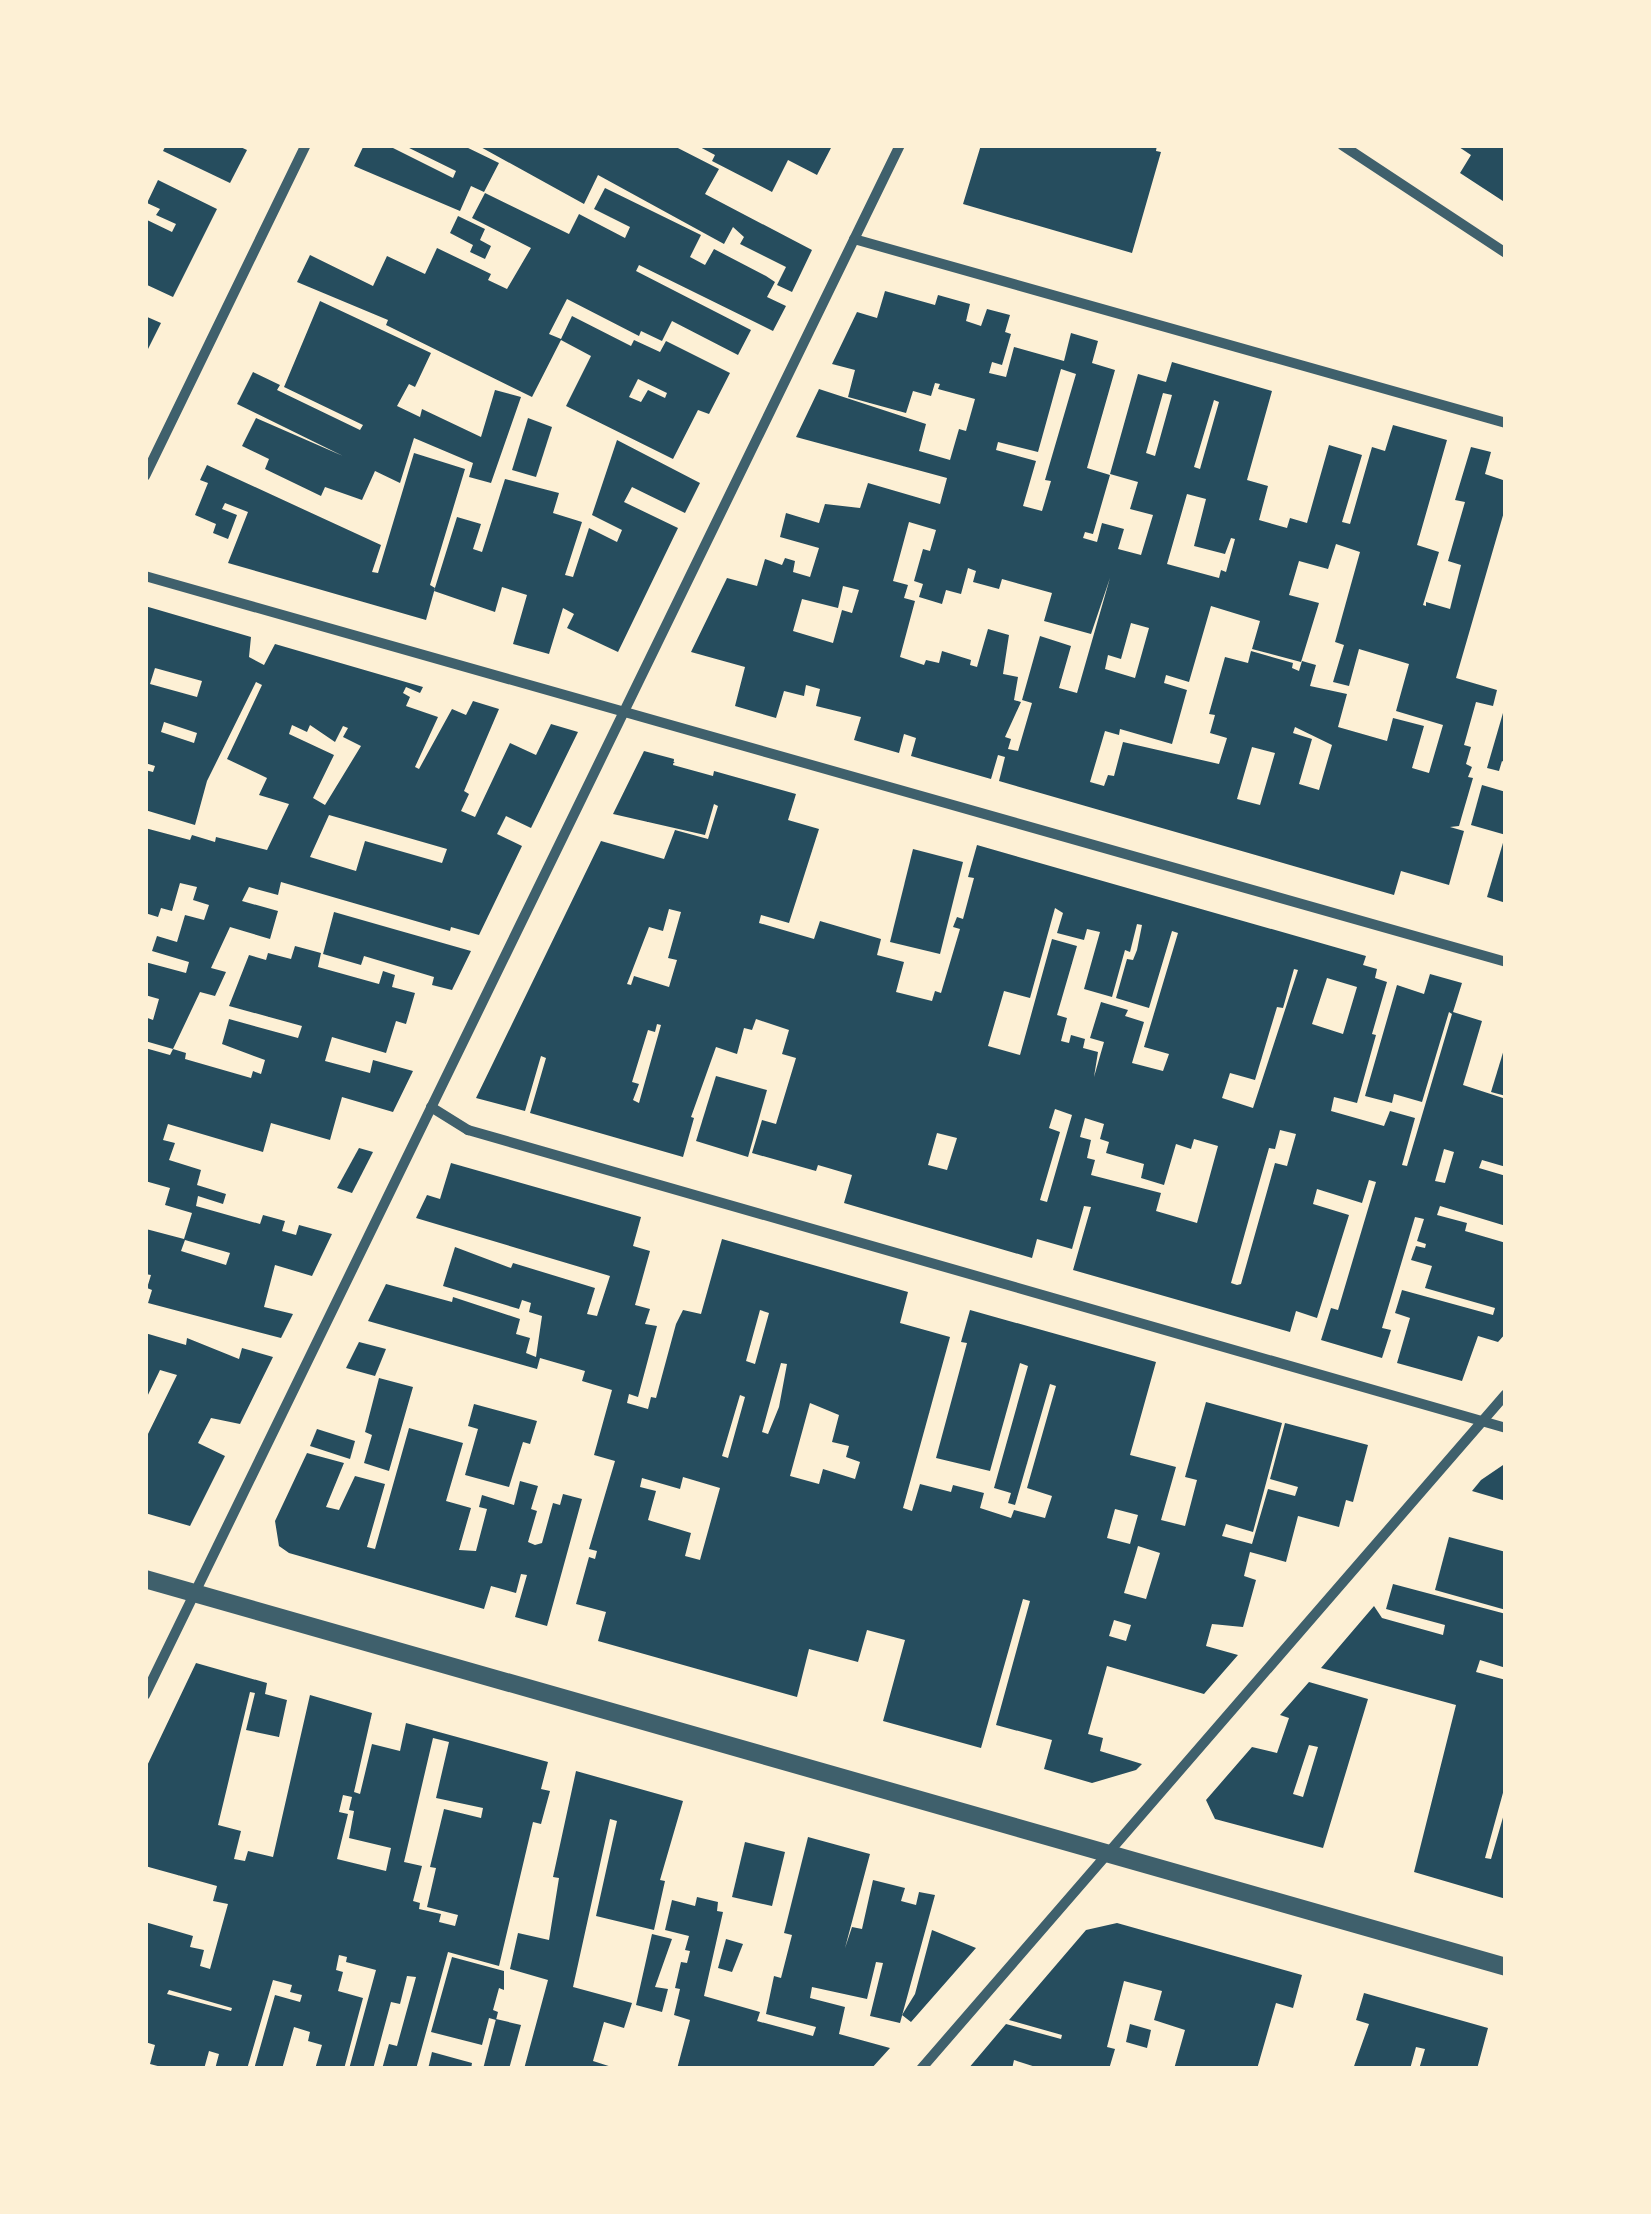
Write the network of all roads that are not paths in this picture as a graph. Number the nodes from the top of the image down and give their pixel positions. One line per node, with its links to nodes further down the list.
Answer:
1 (306, 145): 7 (street)
2 (900, 145): 4 (street)
3 (1342, 145): 5 (street)
4 (854, 239): 6 (street); 9 (street)
5 (1506, 253)
6 (1506, 424)
7 (145, 476)
8 (145, 576): 9 (street)
9 (623, 712): 10 (street); 11 (street)
10 (1506, 962)
11 (431, 1107): 13 (street); 16 (street)
12 (1506, 1394): 13 (street)
13 (1483, 1421): 14 (street); 18 (street)
14 (1506, 1428)
15 (145, 1579): 16 (street)
16 (195, 1593): 17 (street); 18 (street)
17 (145, 1695)
18 (1107, 1853): 19 (street); 20 (street)
19 (1506, 1967)
20 (920, 2069)

